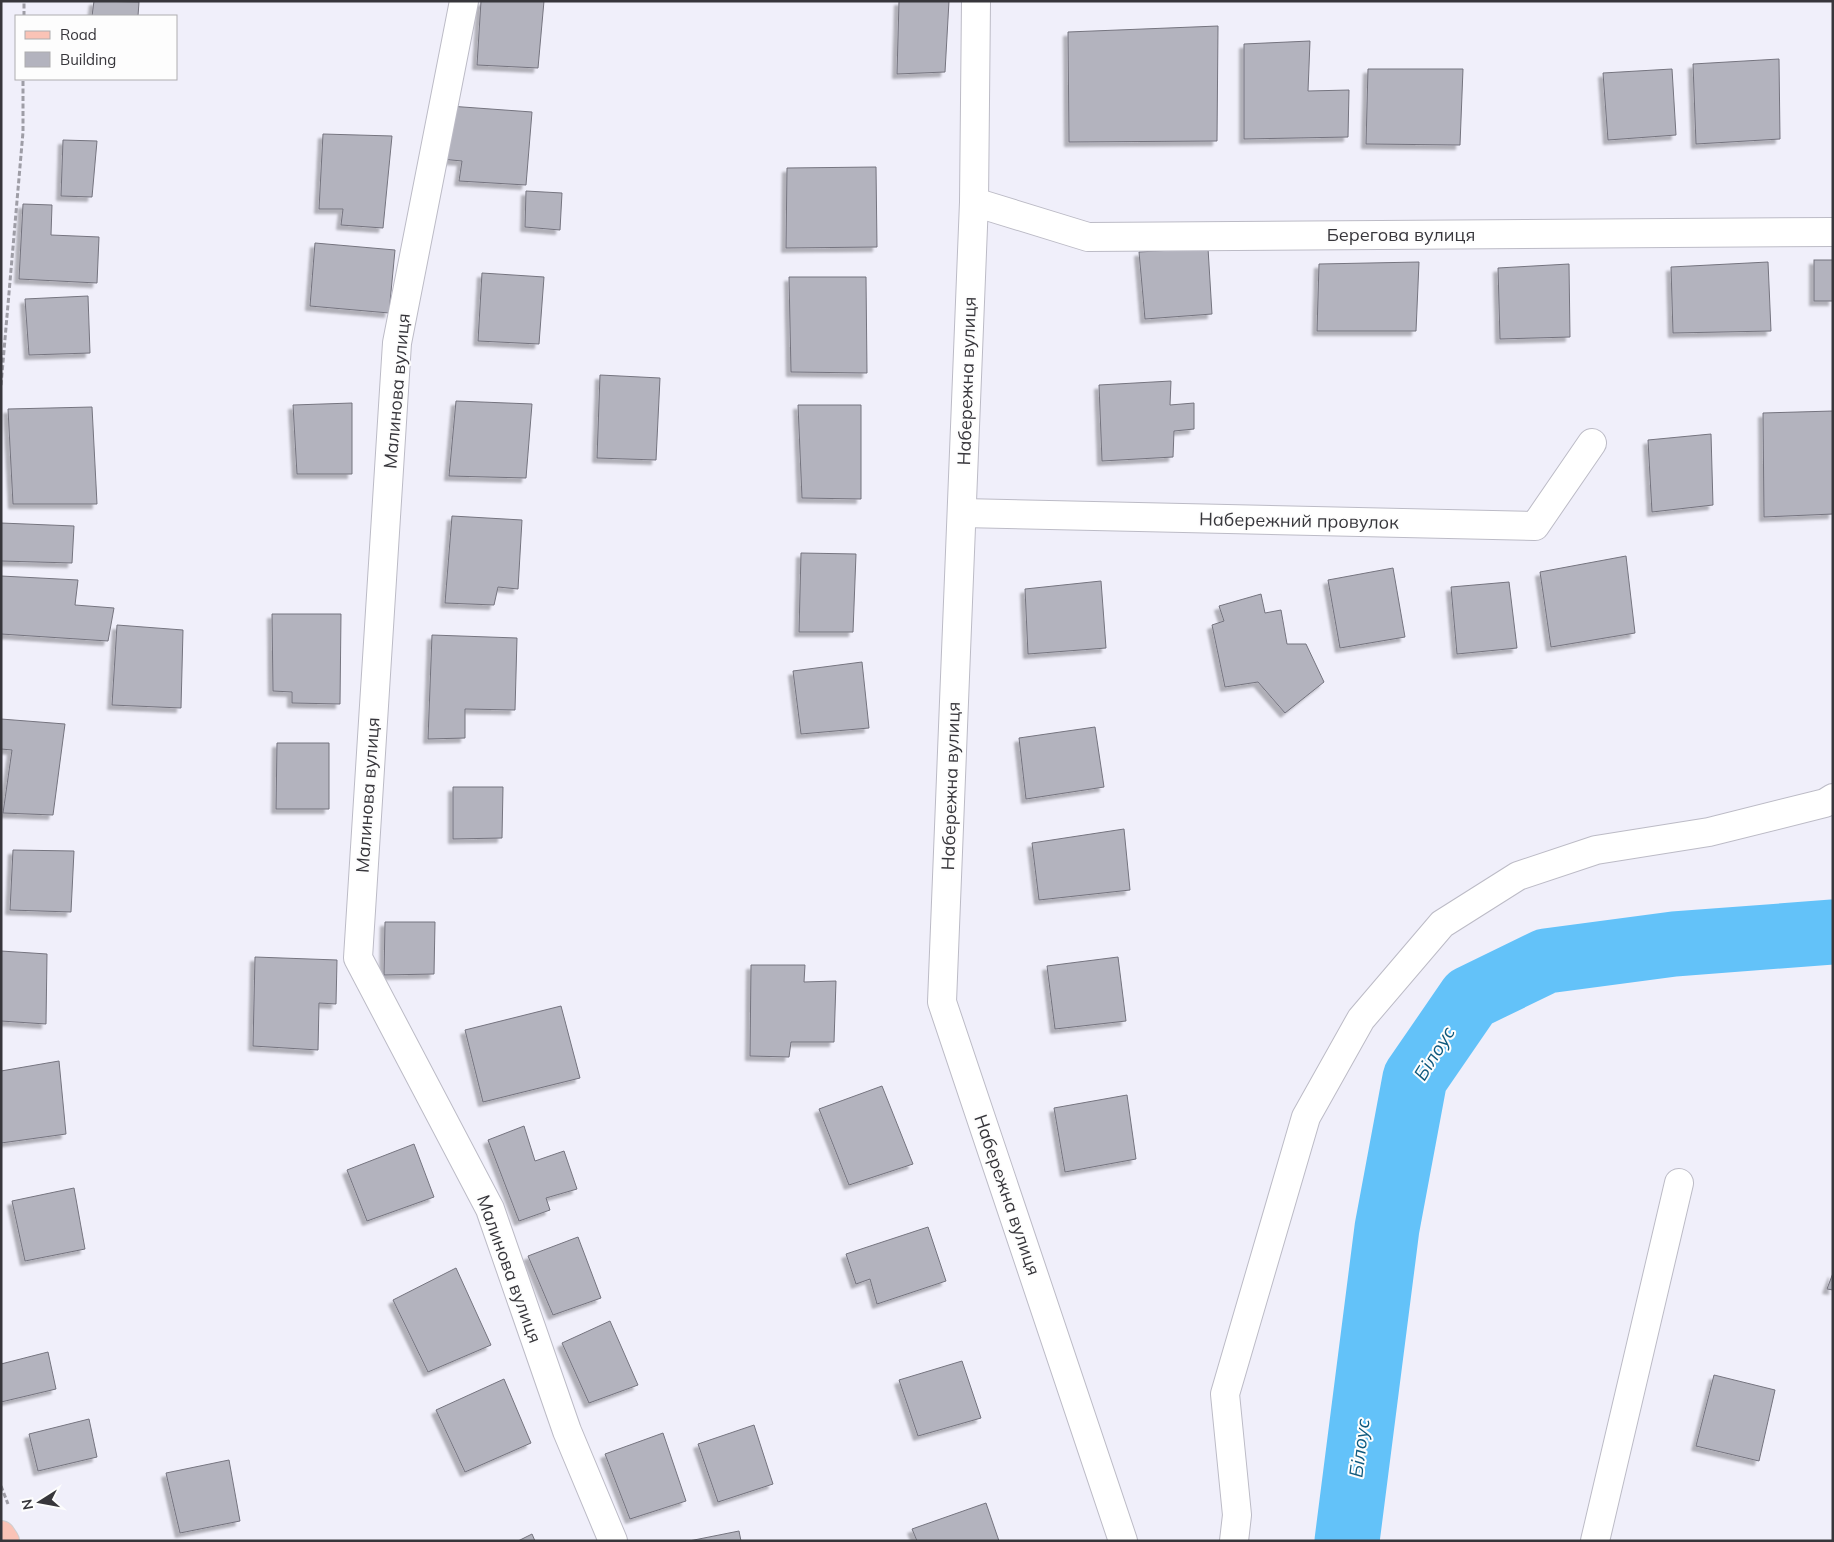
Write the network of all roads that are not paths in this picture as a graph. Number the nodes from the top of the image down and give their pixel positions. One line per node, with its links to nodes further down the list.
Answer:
1 (464, 1): 11 (street, Малинова вулиця)
2 (976, 1): 3 (street, Набережна вулиця)
3 (974, 202): 4 (street, Берегова вулиця); 6 (street, Набережна вулиця)
4 (1833, 232)
5 (1592, 443): 6 (street, Набережний провулок)
6 (962, 513): 12 (street, Набережна вулиця)
7 (1833, 798): 13 (street)
8 (1679, 1183): 14 (street)
9 (1, 1535): 10 (main road)
10 (5, 1541)
11 (613, 1541)
12 (1123, 1541)
13 (1234, 1541)
14 (1595, 1541)

